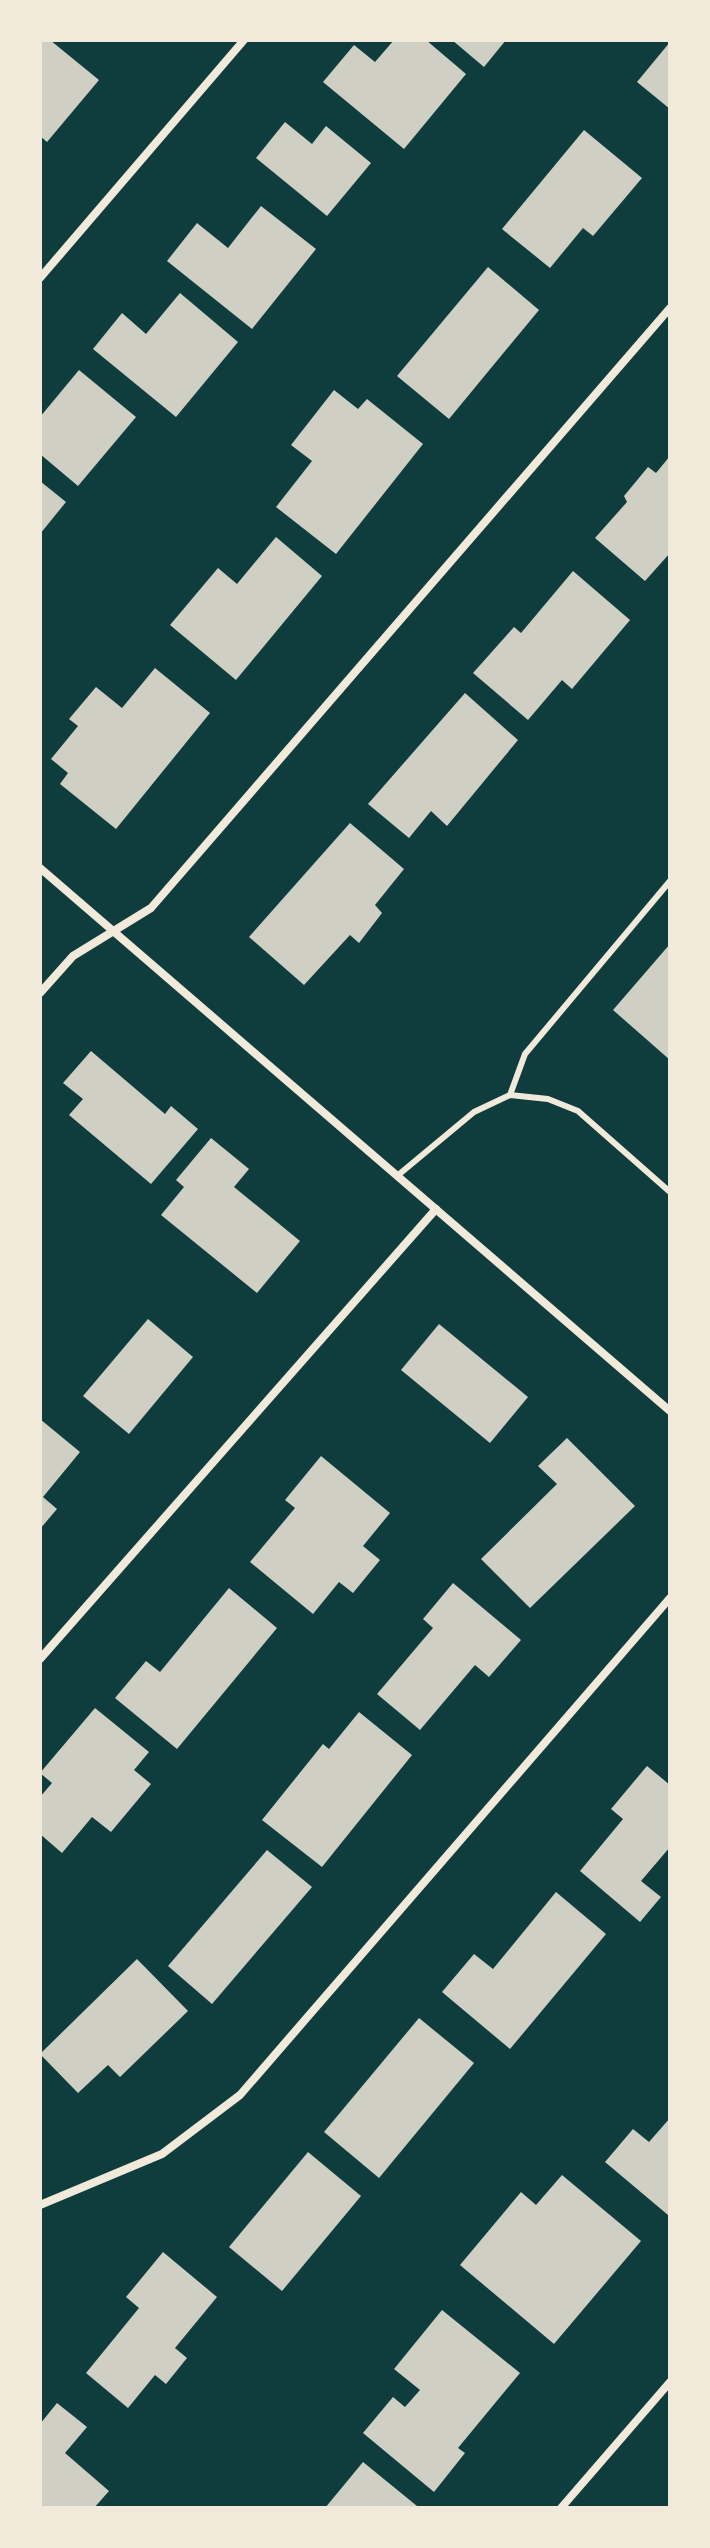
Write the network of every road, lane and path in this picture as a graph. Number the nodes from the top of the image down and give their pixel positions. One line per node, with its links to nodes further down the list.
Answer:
1 (244, 40): 2 (street)
2 (40, 278)
3 (670, 308): 6 (street)
4 (40, 868): 6 (street)
5 (670, 881): 8 (lane)
6 (113, 931): 7 (street); 9 (street)
7 (40, 993)
8 (510, 1095): 9 (lane); 10 (lane)
9 (397, 1176): 11 (street)
10 (670, 1192)
11 (436, 1209): 12 (street); 14 (street)
12 (670, 1411)
13 (670, 1598): 15 (street)
14 (40, 1659)
15 (40, 2205)
16 (670, 2382): 17 (street)
17 (561, 2508)

